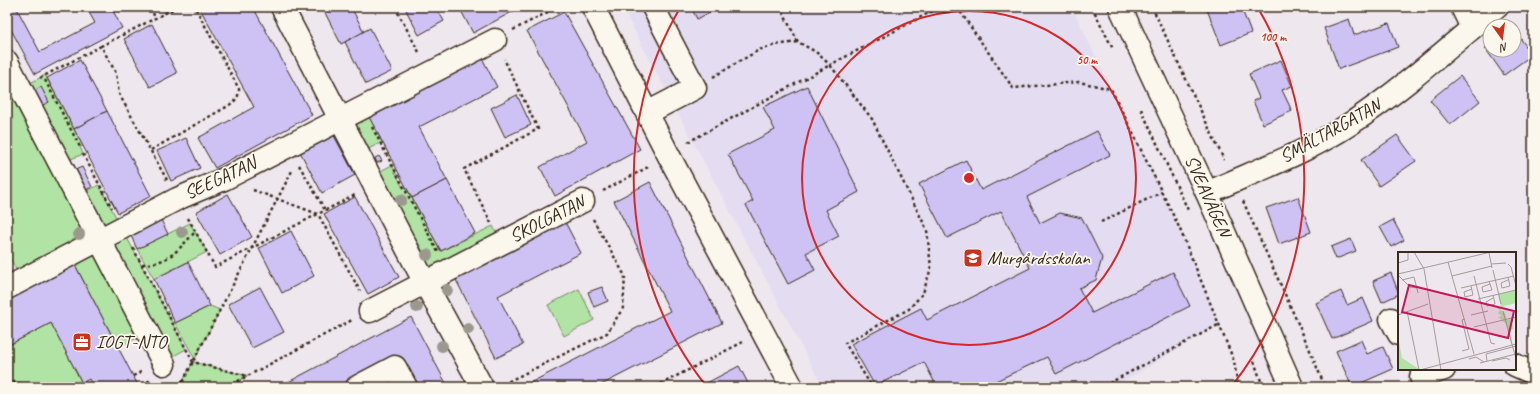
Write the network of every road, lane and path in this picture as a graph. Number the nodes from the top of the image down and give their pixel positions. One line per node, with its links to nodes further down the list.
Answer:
1 (153, 7): 16 (path)
2 (177, 7): 16 (path)
3 (195, 7): 33 (path)
4 (282, 7): 30 (street)
5 (395, 7): 24 (path)
6 (558, 7): 18 (path)
7 (593, 7): 29 (street)
8 (653, 7): 27 (street)
9 (780, 7): 19 (path)
10 (940, 7): 23 (path, SKOLGATAN)
11 (957, 7): 38 (path)
12 (1092, 7): 21 (path)
13 (1120, 7): 39 (street, SVEAVÄGEN)
14 (1462, 7): 17 (street)
15 (1497, 7): 17 (street, SMÄLTARGATAN)
16 (154, 19): 20 (path)
17 (1472, 28): 39 (street, SMÄLTARGATAN)
18 (494, 40): 24 (street); 51 (path)
19 (798, 42): 23 (path); 27 (path)
20 (101, 46): 26 (path); 33 (path)
21 (1113, 50)
22 (7, 62): 26 (street)
23 (830, 65): 35 (path, SKOLGATAN); 78 (path)
24 (430, 72): 30 (street)
25 (45, 80): 32 (path)
26 (21, 88): 50 (street)
27 (695, 88): 29 (street)
28 (1140, 108): 45 (path)
29 (647, 113): 35 (street)
30 (341, 118): 36 (street, SEEGATAN); 37 (street)
31 (380, 143): 49 (path)
32 (80, 147)
33 (150, 150): 40 (path)
34 (83, 154): 47 (path)
35 (669, 156): 42 (path, SKOLGATAN); 58 (street)
36 (224, 179): 40 (street, SEEGATAN); 41 (path)
37 (375, 185): 43 (path); 54 (street)
38 (1162, 192): 46 (path); 57 (path)
39 (1207, 193): 83 (street, SVEAVÄGEN)
40 (177, 199): 47 (street, SEEGATAN); 48 (path)
41 (278, 199): 43 (path); 44 (path); 52 (path)
42 (583, 200): 51 (street, SKOLGATAN); 75 (path)
43 (325, 210): 44 (path)
44 (318, 214): 52 (path); 56 (path)
45 (1191, 217)
46 (1101, 222)
47 (122, 227): 50 (street, SEEGATAN); 53 (path)
48 (196, 232): 52 (path); 53 (path)
49 (429, 235)
50 (100, 239): 55 (street, SEEGATAN); 61 (street)
51 (501, 243): 54 (street, SKOLGATAN)
52 (252, 247): 60 (path)
53 (142, 264): 60 (path)
54 (425, 283): 56 (street); 74 (street)
55 (7, 288)
56 (370, 310): 65 (path)
57 (1220, 324): 68 (path); 81 (path)
58 (763, 332): 76 (path); 77 (street)
59 (1254, 360): 82 (path)
60 (193, 362): 65 (path); 70 (path)
61 (164, 364)
62 (1516, 366): 64 (street)
63 (1441, 370): 66 (street)
64 (1533, 373)
65 (248, 376): 71 (path)
66 (1421, 378)
67 (7, 379): 69 (path)
68 (1104, 386): 79 (path); 80 (path)
69 (22, 387)
70 (180, 387)
71 (227, 387)
72 (357, 387): 73 (street)
73 (406, 387)
74 (482, 387)
75 (497, 387)
76 (655, 387)
77 (792, 387)
78 (872, 387)
79 (1088, 387)
80 (1114, 387)
81 (1238, 387)
82 (1263, 387)
83 (1292, 387)

